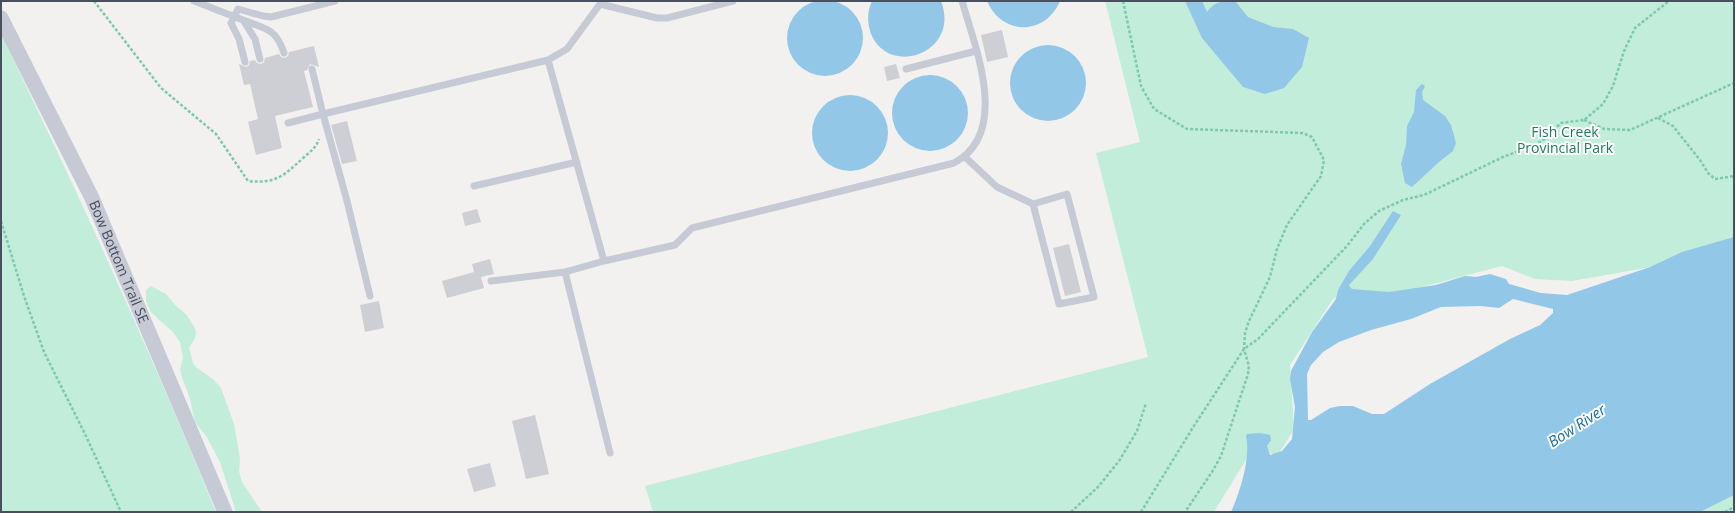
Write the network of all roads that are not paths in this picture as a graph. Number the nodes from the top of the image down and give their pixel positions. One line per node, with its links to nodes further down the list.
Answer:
1 (194, 1): 6 (lane)
2 (336, 1): 6 (lane)
3 (733, 1): 5 (lane)
4 (962, 1): 9 (lane)
5 (599, 3): 12 (lane)
6 (234, 16): 8 (lane); 13 (lane)
7 (1, 18): 27 (street, Bow Bottom Trail SE)
8 (242, 20): 10 (lane); 11 (lane)
9 (976, 51): 15 (lane); 18 (lane)
10 (284, 53)
11 (260, 59)
12 (548, 60): 16 (lane); 19 (lane)
13 (245, 62)
14 (312, 69): 16 (lane)
15 (906, 69)
16 (323, 114): 17 (lane); 25 (lane)
17 (288, 123)
18 (964, 157): 21 (lane); 22 (lane)
19 (577, 162): 20 (lane); 22 (lane)
20 (474, 186)
21 (1033, 204): 21 (lane)
22 (604, 261): 23 (lane)
23 (565, 272): 24 (lane); 26 (lane)
24 (490, 281)
25 (370, 296)
26 (610, 453)
27 (225, 512)

